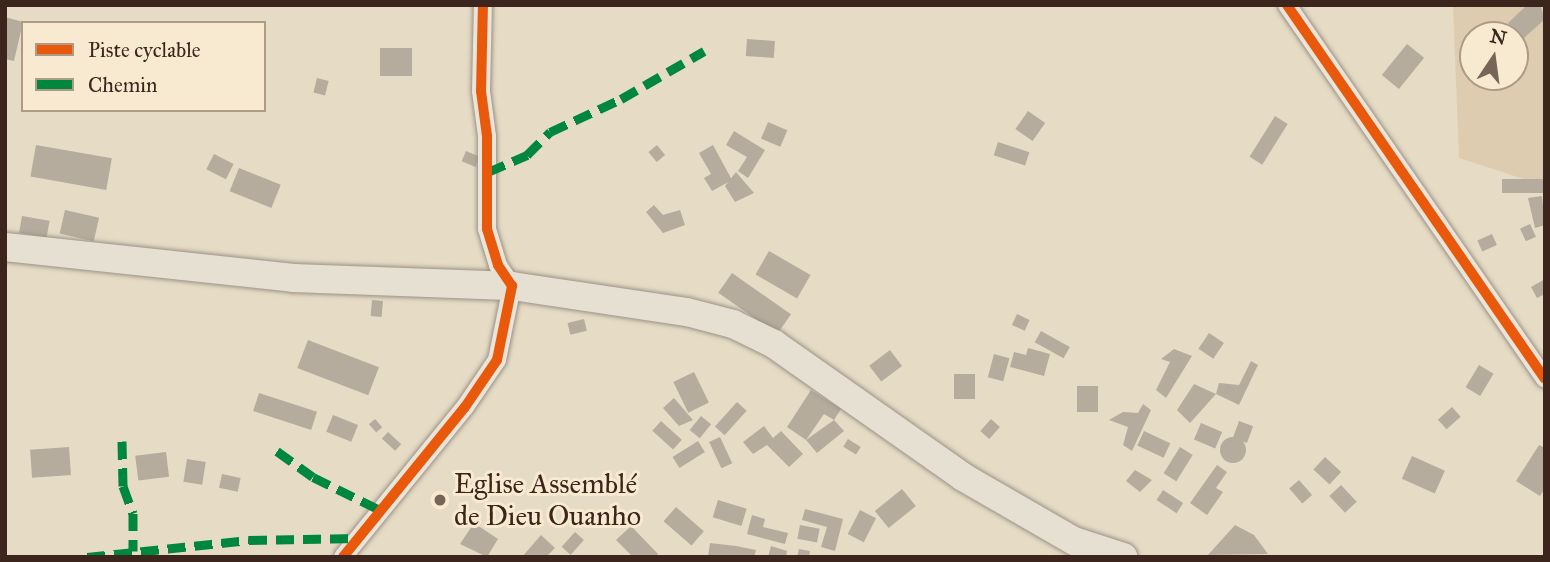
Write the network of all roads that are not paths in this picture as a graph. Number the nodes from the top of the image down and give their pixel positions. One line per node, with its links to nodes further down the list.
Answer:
1 (483, 5): 4 (street)
2 (1287, 5): 5 (street)
3 (5, 247): 4 (main road)
4 (512, 286): 6 (street); 7 (main road)
5 (1545, 379)
6 (343, 557)
7 (1123, 557)

